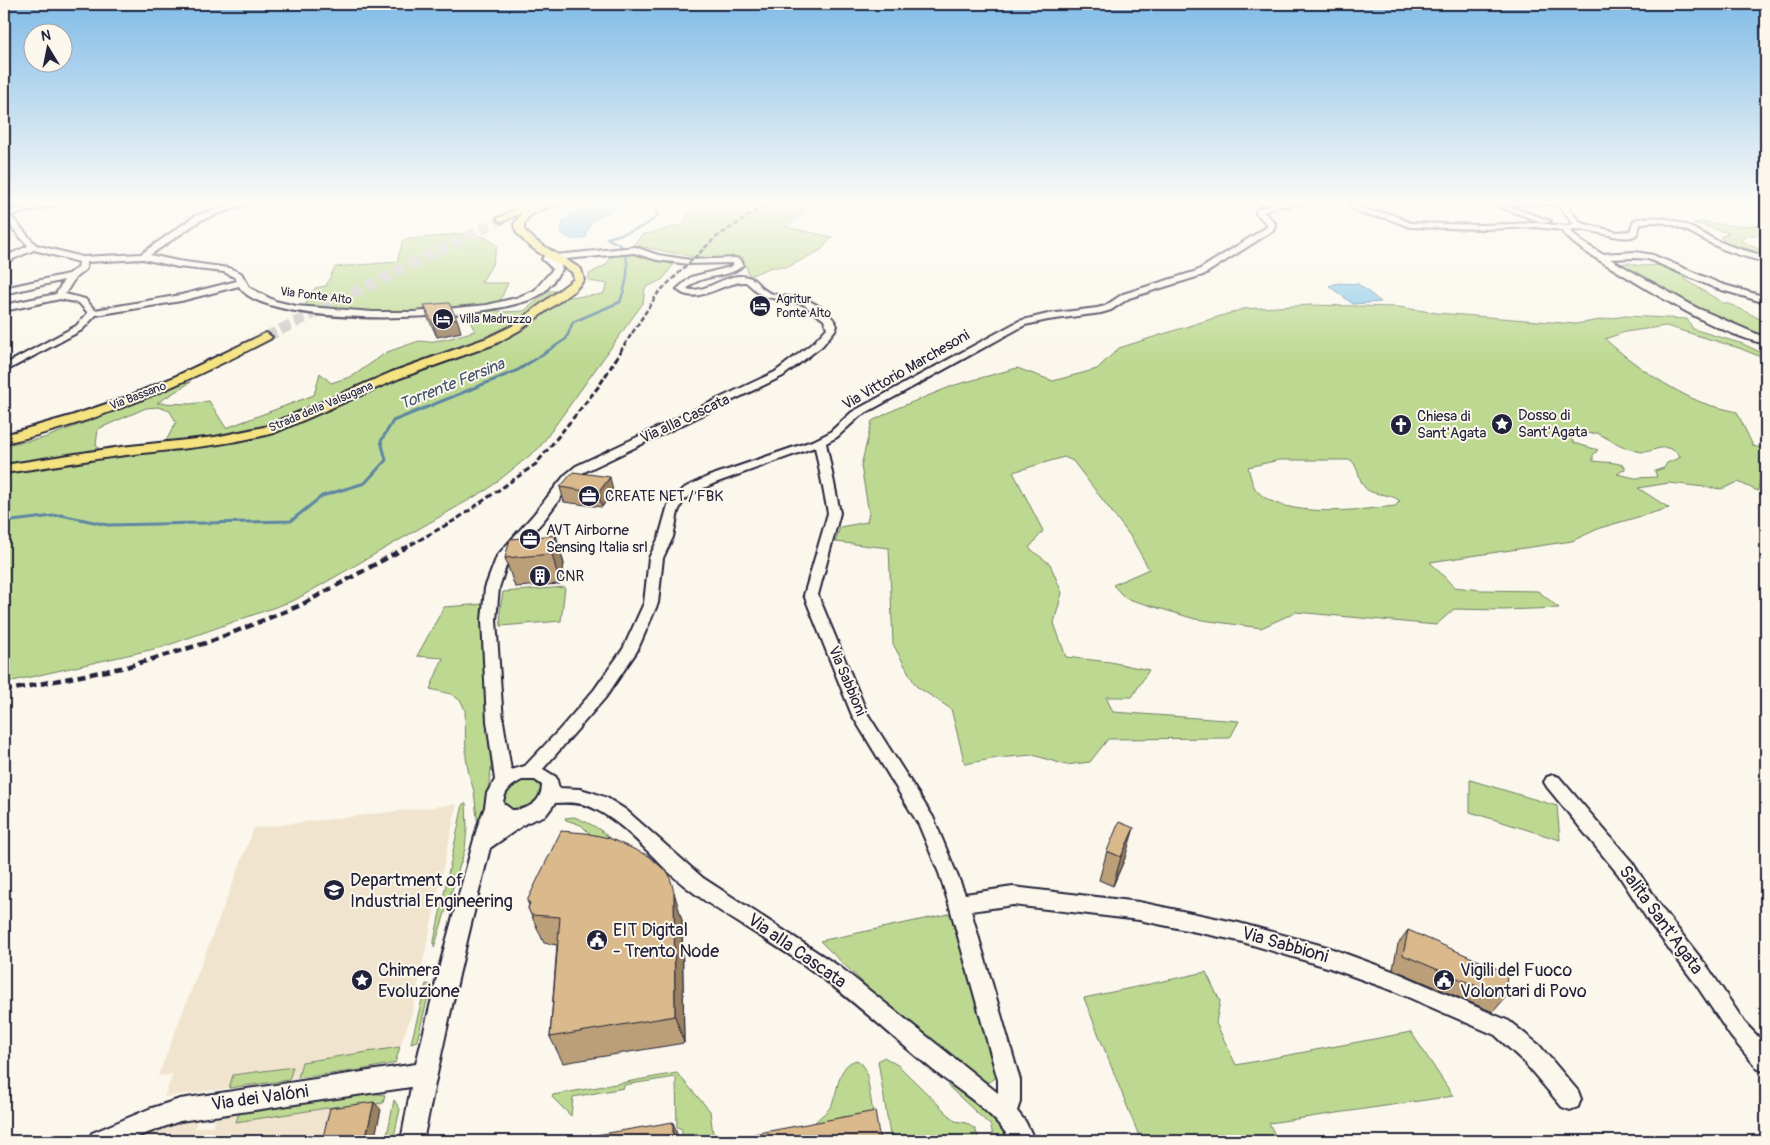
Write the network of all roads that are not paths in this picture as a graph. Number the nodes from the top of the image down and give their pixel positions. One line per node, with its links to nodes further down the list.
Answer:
1 (66, 255): 8 (street, Via Ponte Alto)
2 (563, 255): 6 (street, Via alla Cascata)
3 (658, 255): 23 (street, Via alla Cascata)
4 (1226, 255): 20 (street, Via Vittorio Marchesoni)
5 (143, 256): 8 (street, Via Ponte Alto); 10 (street, Via Ponte Alto)
6 (553, 256): 10 (street, Via Ponte Alto); 21 (main road, Strada della Valsugana)
7 (1600, 257): 13 (street); 17 (street)
8 (82, 260): 9 (street)
9 (71, 276): 11 (street); 12 (street)
10 (241, 283): 15 (street)
11 (4, 291)
12 (60, 296): 14 (street); 15 (street)
13 (1766, 300)
14 (4, 308)
15 (93, 314): 18 (street)
16 (266, 337): 19 (main road, Via Bassano)
17 (1766, 341)
18 (4, 369)
19 (4, 439)
20 (819, 442): 22 (street, Via Vittorio Marchesoni); 29 (street, Via Sabbioni)
21 (4, 469)
22 (530, 772): 23 (street); 25 (street)
23 (504, 782): 26 (street)
24 (1553, 782): 30 (street, Salita Sant'Agata)
25 (551, 796): 27 (street); 33 (street, Via alla Cascata)
26 (494, 804): 27 (street); 28 (street)
27 (520, 818): 28 (street)
28 (484, 842): 31 (street)
29 (960, 904): 32 (street, Via Sabbioni); 33 (street, Via Sabbioni)
30 (1766, 1061)
31 (425, 1074): 34 (street, Via dei Valóni); 35 (street)
32 (1570, 1099)
33 (1003, 1114): 36 (street, Via alla Cascata)
34 (100, 1141)
35 (412, 1141)
36 (1024, 1141)

